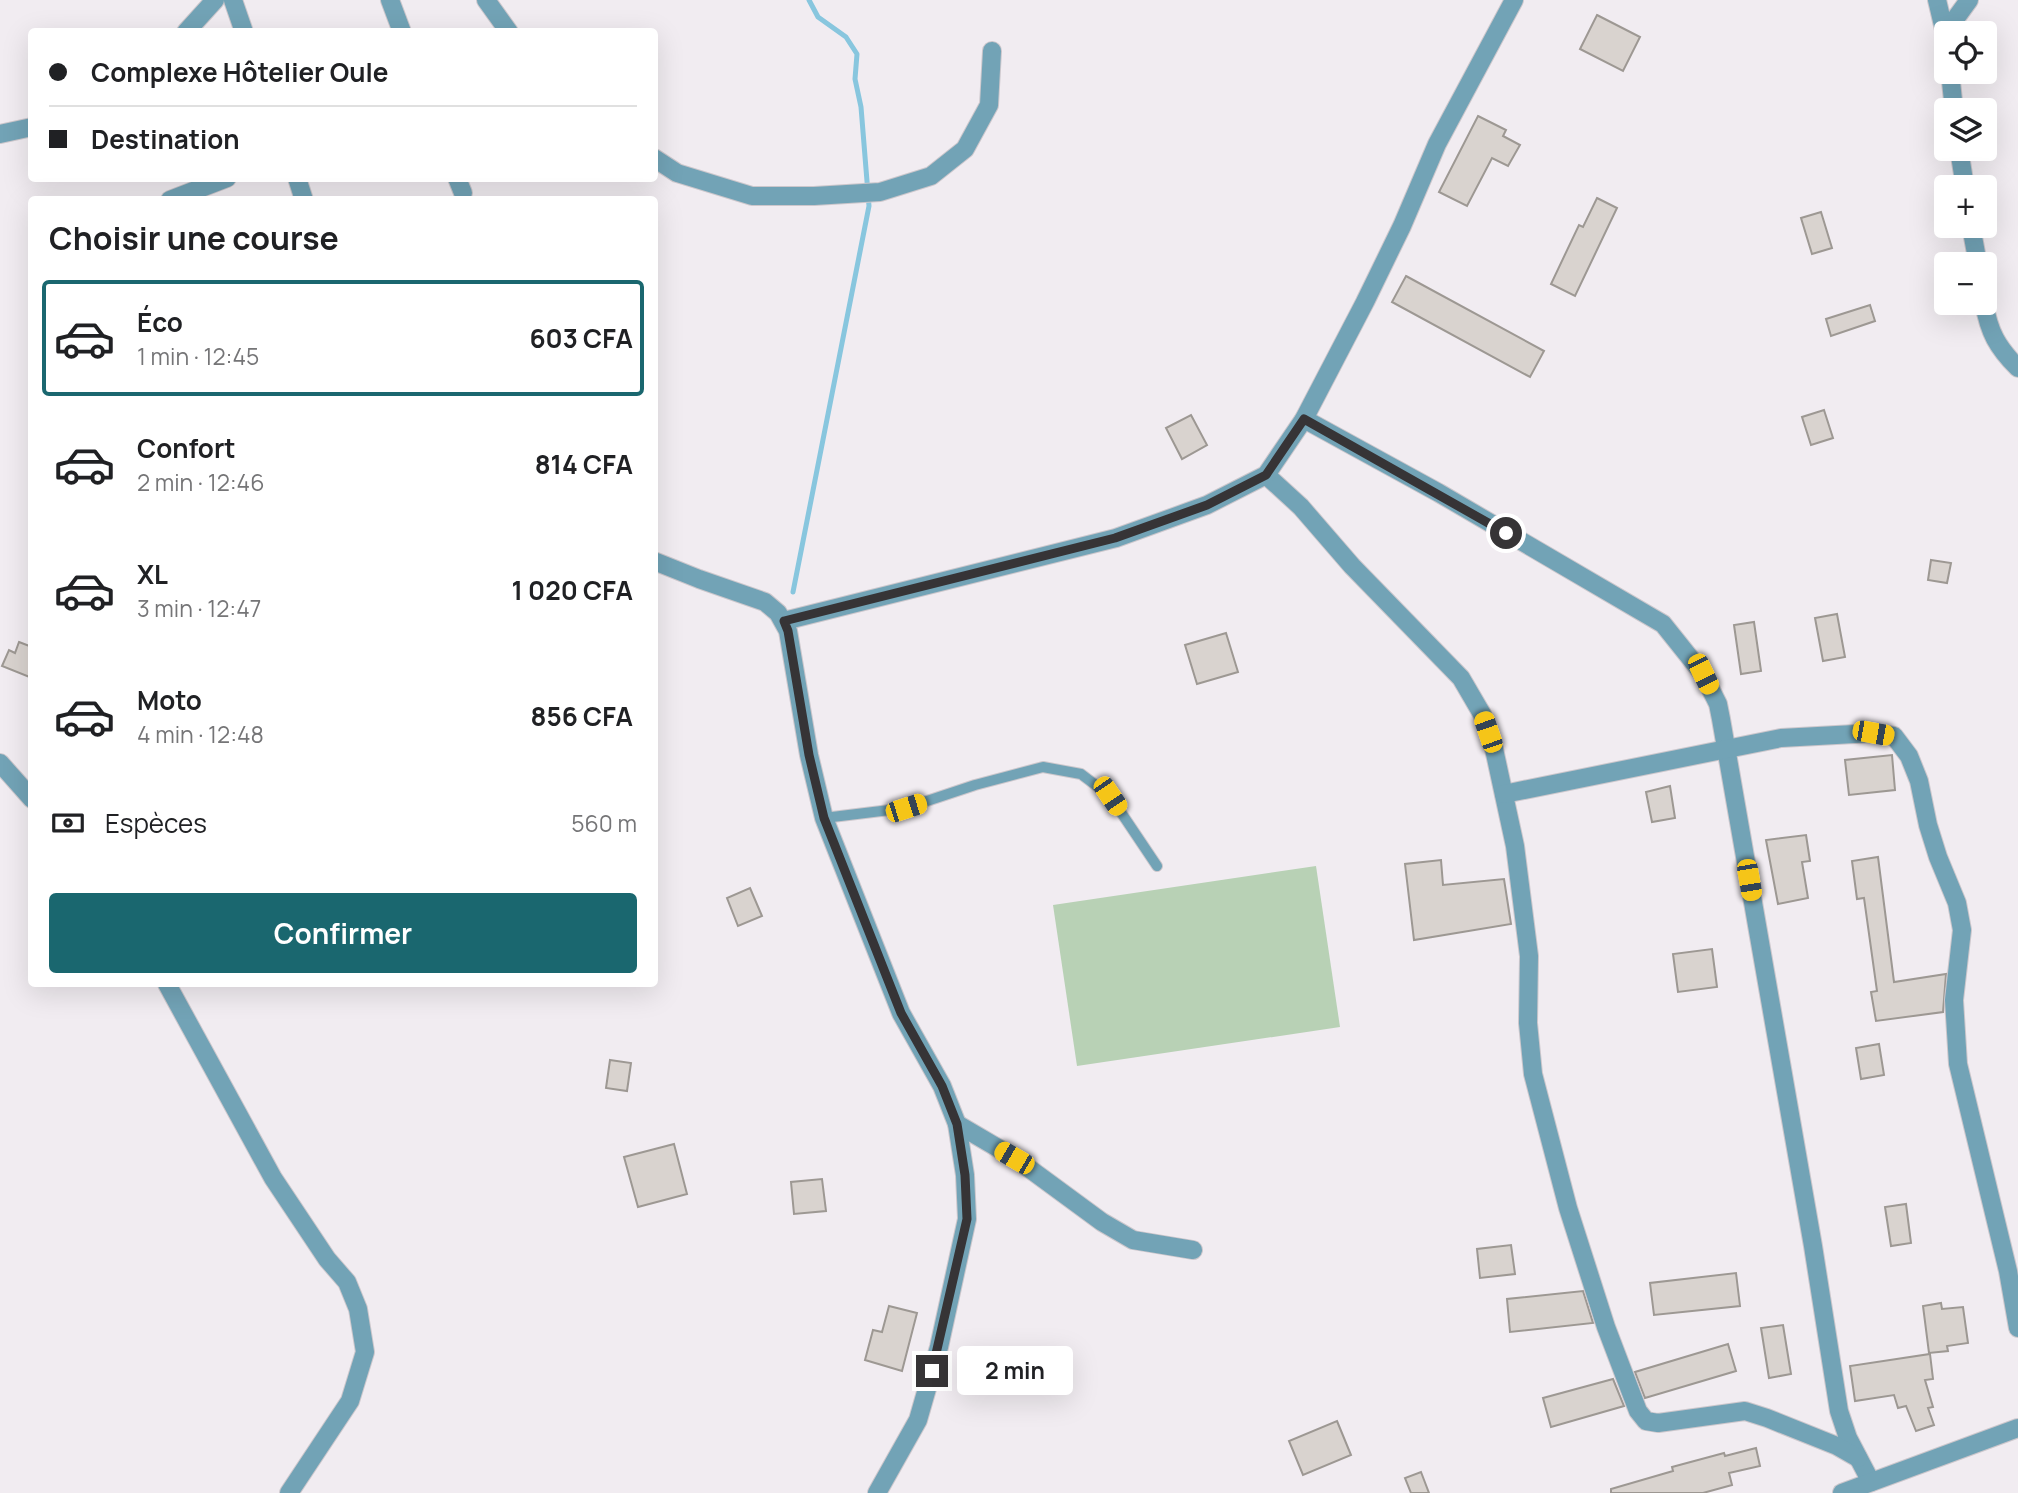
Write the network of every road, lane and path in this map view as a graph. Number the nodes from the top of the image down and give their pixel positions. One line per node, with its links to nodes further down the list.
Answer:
1 (215, 0): 10 (street)
2 (233, 0): 11 (street)
3 (390, 0): 12 (street)
4 (486, 0): 13 (street)
5 (1514, 0): 22 (street)
6 (1937, 0): 8 (street)
7 (1969, 0): 9 (street)
8 (1942, 21)
9 (1955, 21)
10 (190, 28)
11 (243, 28)
12 (400, 28)
13 (506, 28)
14 (992, 51): 17 (street)
15 (28, 128): 16 (street)
16 (0, 134)
17 (658, 161)
18 (217, 182): 19 (street)
19 (180, 196)
20 (1986, 315): 21 (street)
21 (2018, 368)
22 (1304, 419): 23 (street); 26 (street)
23 (1266, 475): 25 (street); 29 (street)
24 (658, 563): 25 (street)
25 (784, 621): 30 (street)
26 (1726, 749): 29 (street); 35 (street); 37 (street)
27 (0, 763): 28 (street)
28 (28, 794)
29 (1504, 794): 37 (street)
30 (824, 818): 31 (lane); 33 (street)
31 (1157, 866)
32 (169, 987): 39 (street)
33 (957, 1124): 34 (street); 40 (street)
34 (1193, 1250)
35 (2018, 1328)
36 (2018, 1427): 38 (street)
37 (1858, 1458): 38 (street)
38 (1871, 1482): 41 (street)
39 (289, 1493)
40 (877, 1493)
41 (1842, 1493)

